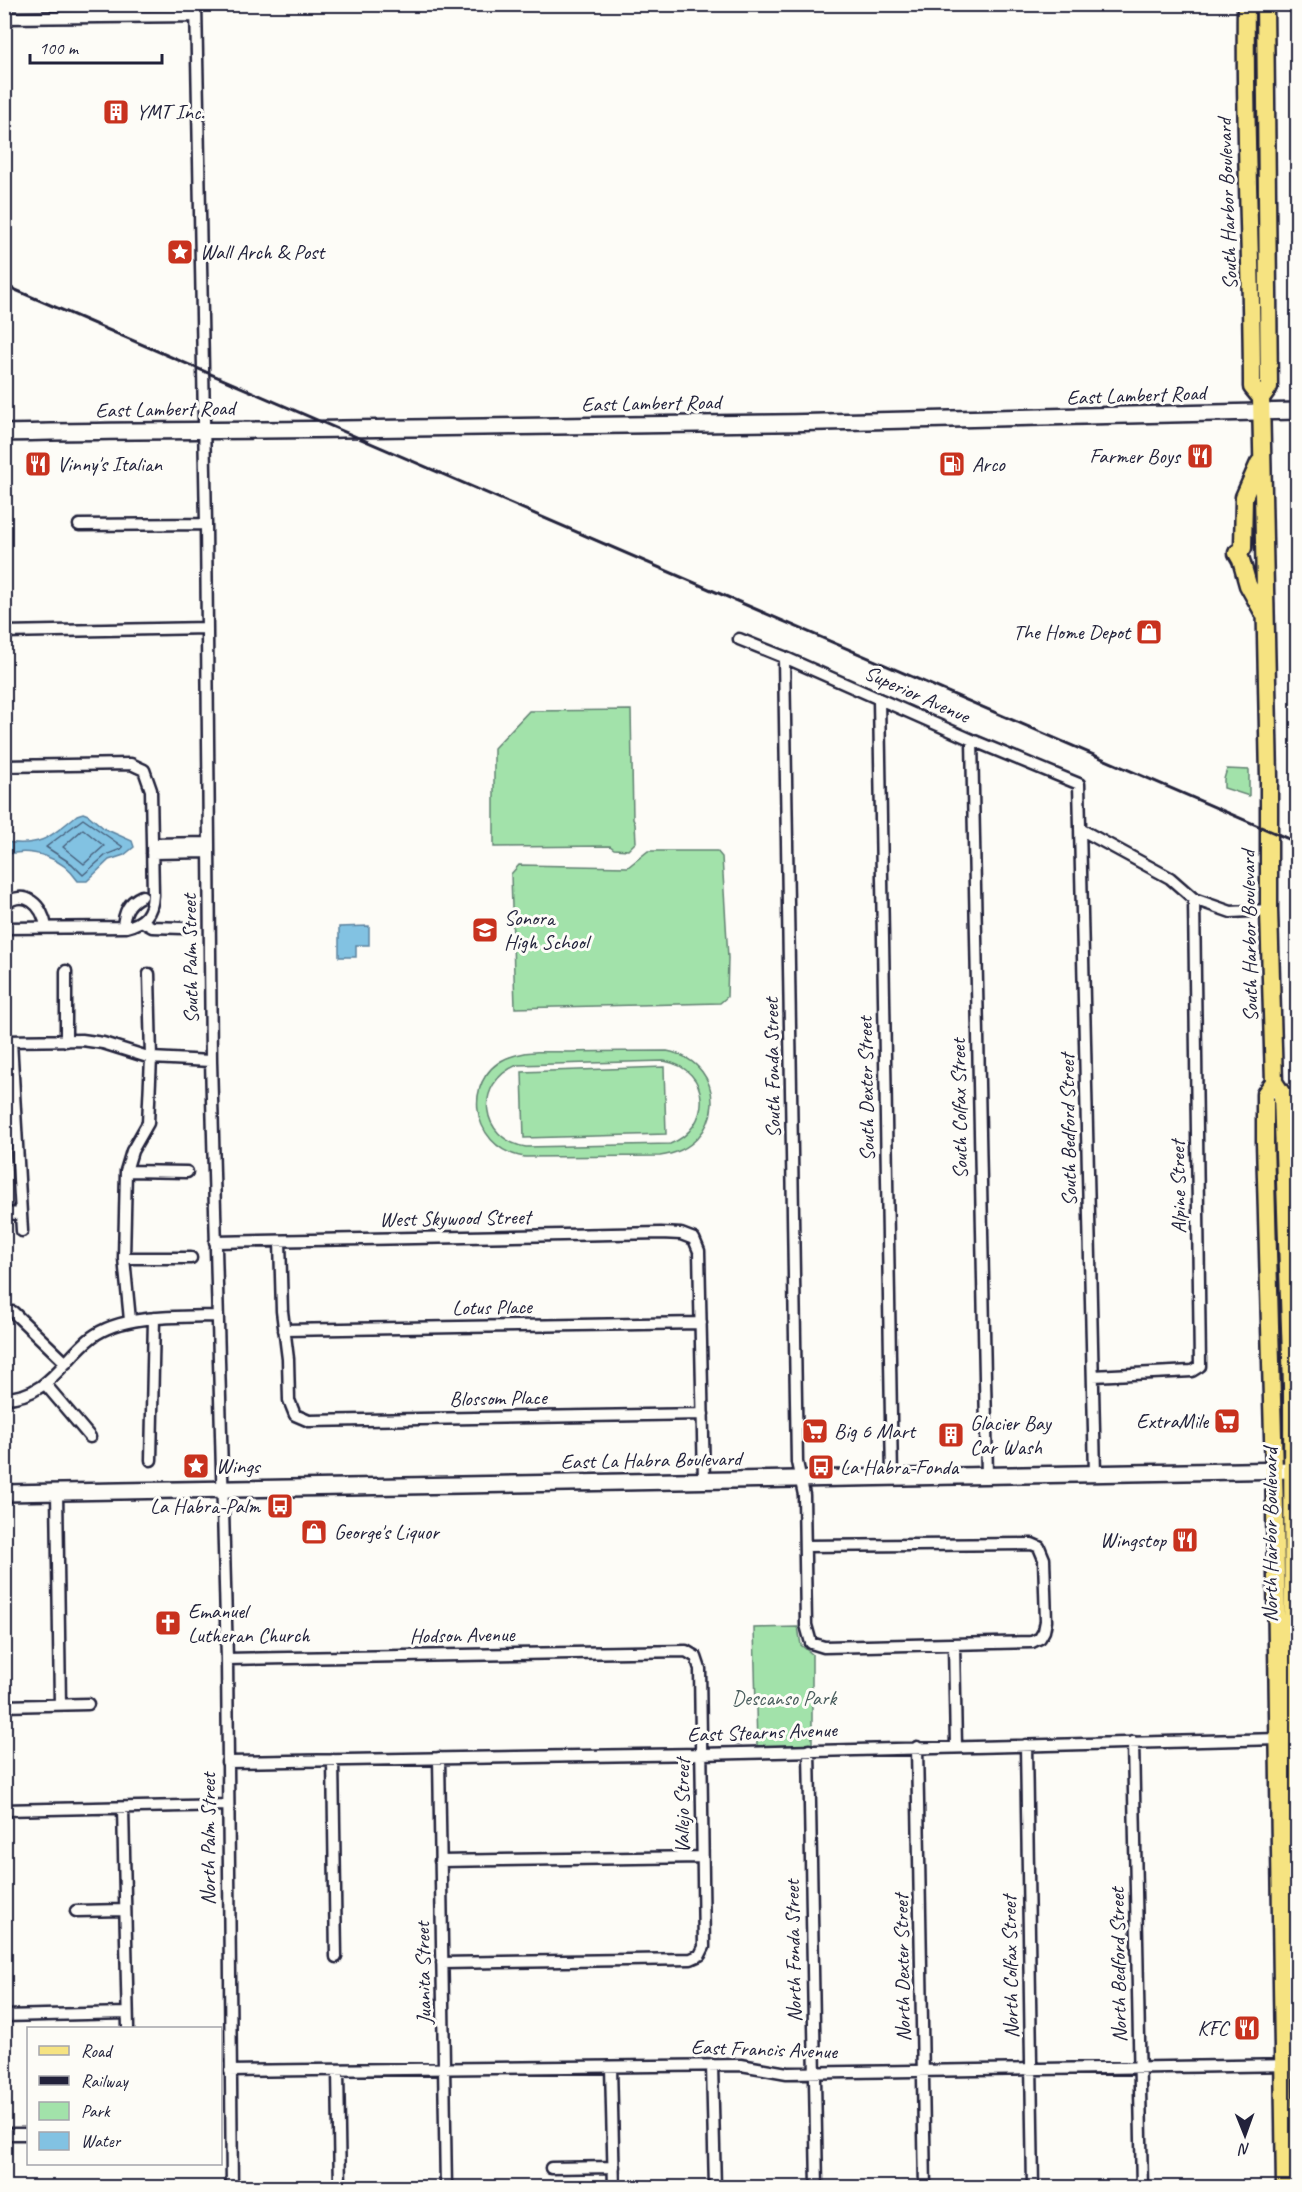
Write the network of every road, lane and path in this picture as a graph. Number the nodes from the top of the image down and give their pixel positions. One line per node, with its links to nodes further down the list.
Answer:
1 (1246, 4): 5 (main road, South Harbor Boulevard)
2 (1265, 4): 5 (main road, South Harbor Boulevard)
3 (196, 10): 4 (street); 7 (street)
4 (4, 18)
5 (1262, 405): 6 (main road, East Lambert Road); 7 (main road, East Lambert Road); 9 (main road, South Harbor Boulevard)
6 (1298, 411)
7 (204, 429): 8 (main road, East Lambert Road); 10 (street, South Palm Street)
8 (4, 433)
9 (1262, 457): 12 (main road, South Harbor Boulevard); 12 (main road)
10 (206, 524): 11 (street); 13 (street, South Palm Street)
11 (78, 525)
12 (1265, 615): 27 (main road, South Harbor Boulevard)
13 (207, 628): 14 (street); 22 (street, South Palm Street)
14 (4, 632)
15 (739, 639): 16 (street, Superior Avenue)
16 (784, 657): 17 (street, Superior Avenue); 68 (street, South Fonda Street)
17 (879, 699): 18 (street, Superior Avenue); 67 (street, South Dexter Street)
18 (972, 740): 20 (street, Superior Avenue); 66 (street, South Colfax Street)
19 (4, 766): 23 (street)
20 (1079, 784): 21 (street, South Bedford Street)
21 (1080, 829): 25 (street); 57 (street, South Bedford Street)
22 (208, 847): 23 (street); 38 (street, South Palm Street)
23 (152, 849): 28 (street)
24 (142, 896): 30 (street)
25 (1194, 899): 27 (street); 57 (street, Alpine Street)
26 (4, 905): 29 (street)
27 (1269, 910): 39 (main road, South Harbor Boulevard)
28 (143, 922): 30 (street); 32 (street)
29 (50, 927): 30 (street); 31 (street)
30 (123, 927)
31 (4, 928)
32 (183, 928)
33 (66, 971): 36 (street)
34 (149, 974): 37 (street)
35 (8, 1041): 36 (street); 40 (street)
36 (66, 1041): 37 (street)
37 (151, 1058): 38 (street); 41 (street)
38 (211, 1061): 47 (street, South Palm Street)
39 (1280, 1091): 63 (main road, South Harbor Boulevard); 64 (main road, North Harbor Boulevard)
40 (10, 1129): 44 (street)
41 (126, 1171): 42 (street); 48 (street)
42 (187, 1172)
43 (4, 1214): 44 (street)
44 (21, 1214): 45 (street)
45 (22, 1231)
46 (280, 1241): 47 (street, West Skywood Street); 54 (street, West Skywood Street); 55 (street)
47 (215, 1242): 51 (street, South Palm Street)
48 (124, 1258): 49 (street); 53 (street)
49 (191, 1258)
50 (13, 1312): 56 (street)
51 (218, 1316): 52 (street); 70 (street, South Palm Street)
52 (154, 1318): 53 (street); 62 (street)
53 (130, 1320): 56 (street)
54 (701, 1323): 55 (street, Lotus Place); 60 (street)
55 (284, 1330): 60 (street, Blossom Place)
56 (66, 1363): 58 (street)
57 (1094, 1376): 65 (street, South Bedford Street)
58 (46, 1385): 59 (street); 61 (street)
59 (4, 1398)
60 (703, 1414): 69 (street)
61 (90, 1437)
62 (151, 1460)
63 (1274, 1470): 64 (main road, East La Habra Boulevard); 65 (main road, East La Habra Boulevard); 80 (main road, North Harbor Boulevard)
64 (1295, 1470): 80 (main road, North Harbor Boulevard)
65 (1095, 1474): 66 (main road, East La Habra Boulevard)
66 (987, 1476): 67 (main road, East La Habra Boulevard)
67 (892, 1478): 68 (main road, East La Habra Boulevard)
68 (801, 1479): 69 (main road, East La Habra Boulevard); 73 (street)
69 (704, 1480): 70 (main road, East La Habra Boulevard)
70 (223, 1489): 71 (main road, East La Habra Boulevard); 76 (street, North Palm Street)
71 (57, 1491): 72 (main road, East La Habra Boulevard); 78 (street)
72 (4, 1492)
73 (805, 1546): 74 (street); 74 (street)
74 (954, 1645): 83 (street)
75 (696, 1657): 76 (street, Hodson Avenue); 86 (street, Vallejo Street)
76 (227, 1659): 89 (street, North Palm Street)
77 (88, 1704): 78 (street)
78 (60, 1705): 79 (street)
79 (4, 1706)
80 (1289, 1739): 81 (street, East Stearns Avenue); 97 (main road, North Harbor Boulevard); 104 (main road, North Harbor Boulevard)
81 (1133, 1743): 82 (street, East Stearns Avenue); 107 (street, North Bedford Street)
82 (1026, 1745): 83 (street, East Stearns Avenue); 108 (street, North Colfax Street)
83 (956, 1746): 84 (street, East Stearns Avenue)
84 (917, 1747): 85 (street, East Stearns Avenue); 110 (street, North Dexter Street)
85 (810, 1750): 86 (street, East Stearns Avenue); 113 (street, North Fonda Street)
86 (701, 1754): 87 (street, East Stearns Avenue); 93 (street, Vallejo Street)
87 (439, 1758): 88 (street, East Stearns Avenue); 94 (street, Juanita Street)
88 (333, 1760): 89 (street, East Stearns Avenue); 98 (street)
89 (227, 1762): 90 (street, North Palm Street)
90 (228, 1805): 91 (street); 112 (street, North Palm Street)
91 (123, 1808): 92 (street); 95 (street)
92 (4, 1810)
93 (702, 1857): 94 (street); 99 (street, Vallejo Street)
94 (440, 1861): 99 (street, Juanita Street)
95 (125, 1910): 96 (street); 101 (street)
96 (76, 1911)
97 (1297, 1936): 100 (main road, North Harbor Boulevard)
98 (336, 1957)
99 (442, 1964): 109 (street, Juanita Street)
100 (1298, 1989)
101 (128, 2013): 102 (street); 103 (street)
102 (4, 2016)
103 (128, 2027)
104 (1290, 2058): 107 (street, East Francis Avenue); 128 (main road, North Harbor Boulevard)
105 (712, 2065): 106 (street, East Francis Avenue); 113 (street, East Francis Avenue); 123 (street)
106 (611, 2067): 109 (street, East Francis Avenue); 117 (street)
107 (1139, 2067): 108 (street, East Francis Avenue); 127 (street, North Bedford Street)
108 (1031, 2069): 110 (street, East Francis Avenue); 126 (street, North Colfax Street)
109 (444, 2070): 111 (street, East Francis Avenue); 121 (street, Juanita Street)
110 (923, 2070): 113 (street, East Francis Avenue); 125 (street, North Dexter Street)
111 (338, 2071): 112 (street, East Francis Avenue); 120 (street)
112 (230, 2072): 114 (street, North Palm Street)
113 (814, 2072): 124 (street, North Fonda Street)
114 (225, 2130): 119 (street, North Palm Street)
115 (4, 2134): 116 (street)
116 (27, 2134)
117 (614, 2167): 118 (street); 122 (street)
118 (551, 2168)
119 (232, 2187)
120 (340, 2187)
121 (446, 2187)
122 (614, 2187)
123 (715, 2187)
124 (817, 2187)
125 (926, 2187)
126 (1033, 2187)
127 (1142, 2187)
128 (1285, 2187)

